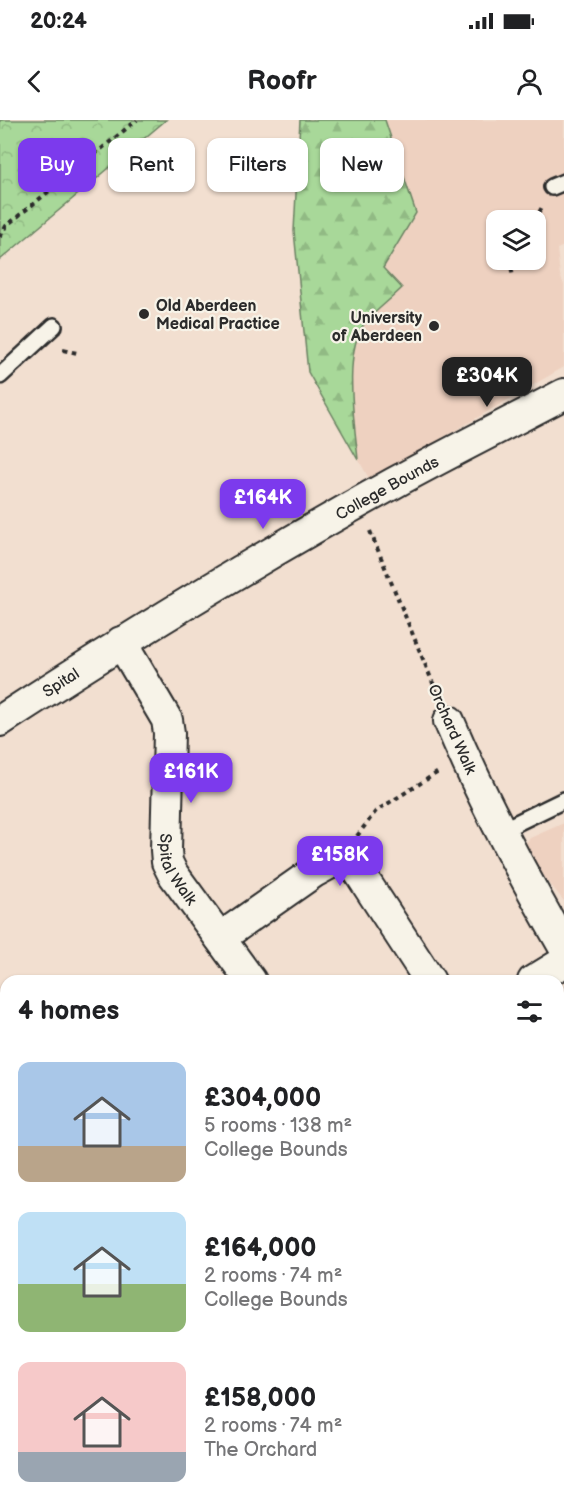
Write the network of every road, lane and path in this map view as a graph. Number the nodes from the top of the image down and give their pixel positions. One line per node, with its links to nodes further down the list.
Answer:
1 (137, 120): 2 (path)
2 (0, 237)
3 (512, 270): 4 (path)
4 (513, 277)
5 (54, 326): 6 (lane)
6 (0, 376)
7 (564, 394): 8 (street, College Bounds)
8 (358, 504): 9 (street, College Bounds); 11 (path, Orchard Walk)
9 (121, 642): 10 (street, Spital); 16 (street, Spital Walk)
10 (0, 721)
11 (449, 721): 12 (street, Orchard Walk)
12 (463, 756): 14 (street, Orchard Walk); 15 (path)
13 (564, 800): 14 (lane)
14 (500, 831): 17 (street, Orchard Walk)
15 (338, 859): 16 (street); 20 (street)
16 (220, 938): 19 (street, Spital Walk)
17 (564, 947)
18 (564, 962): 21 (street)
19 (247, 975)
20 (426, 975)
21 (543, 975)

